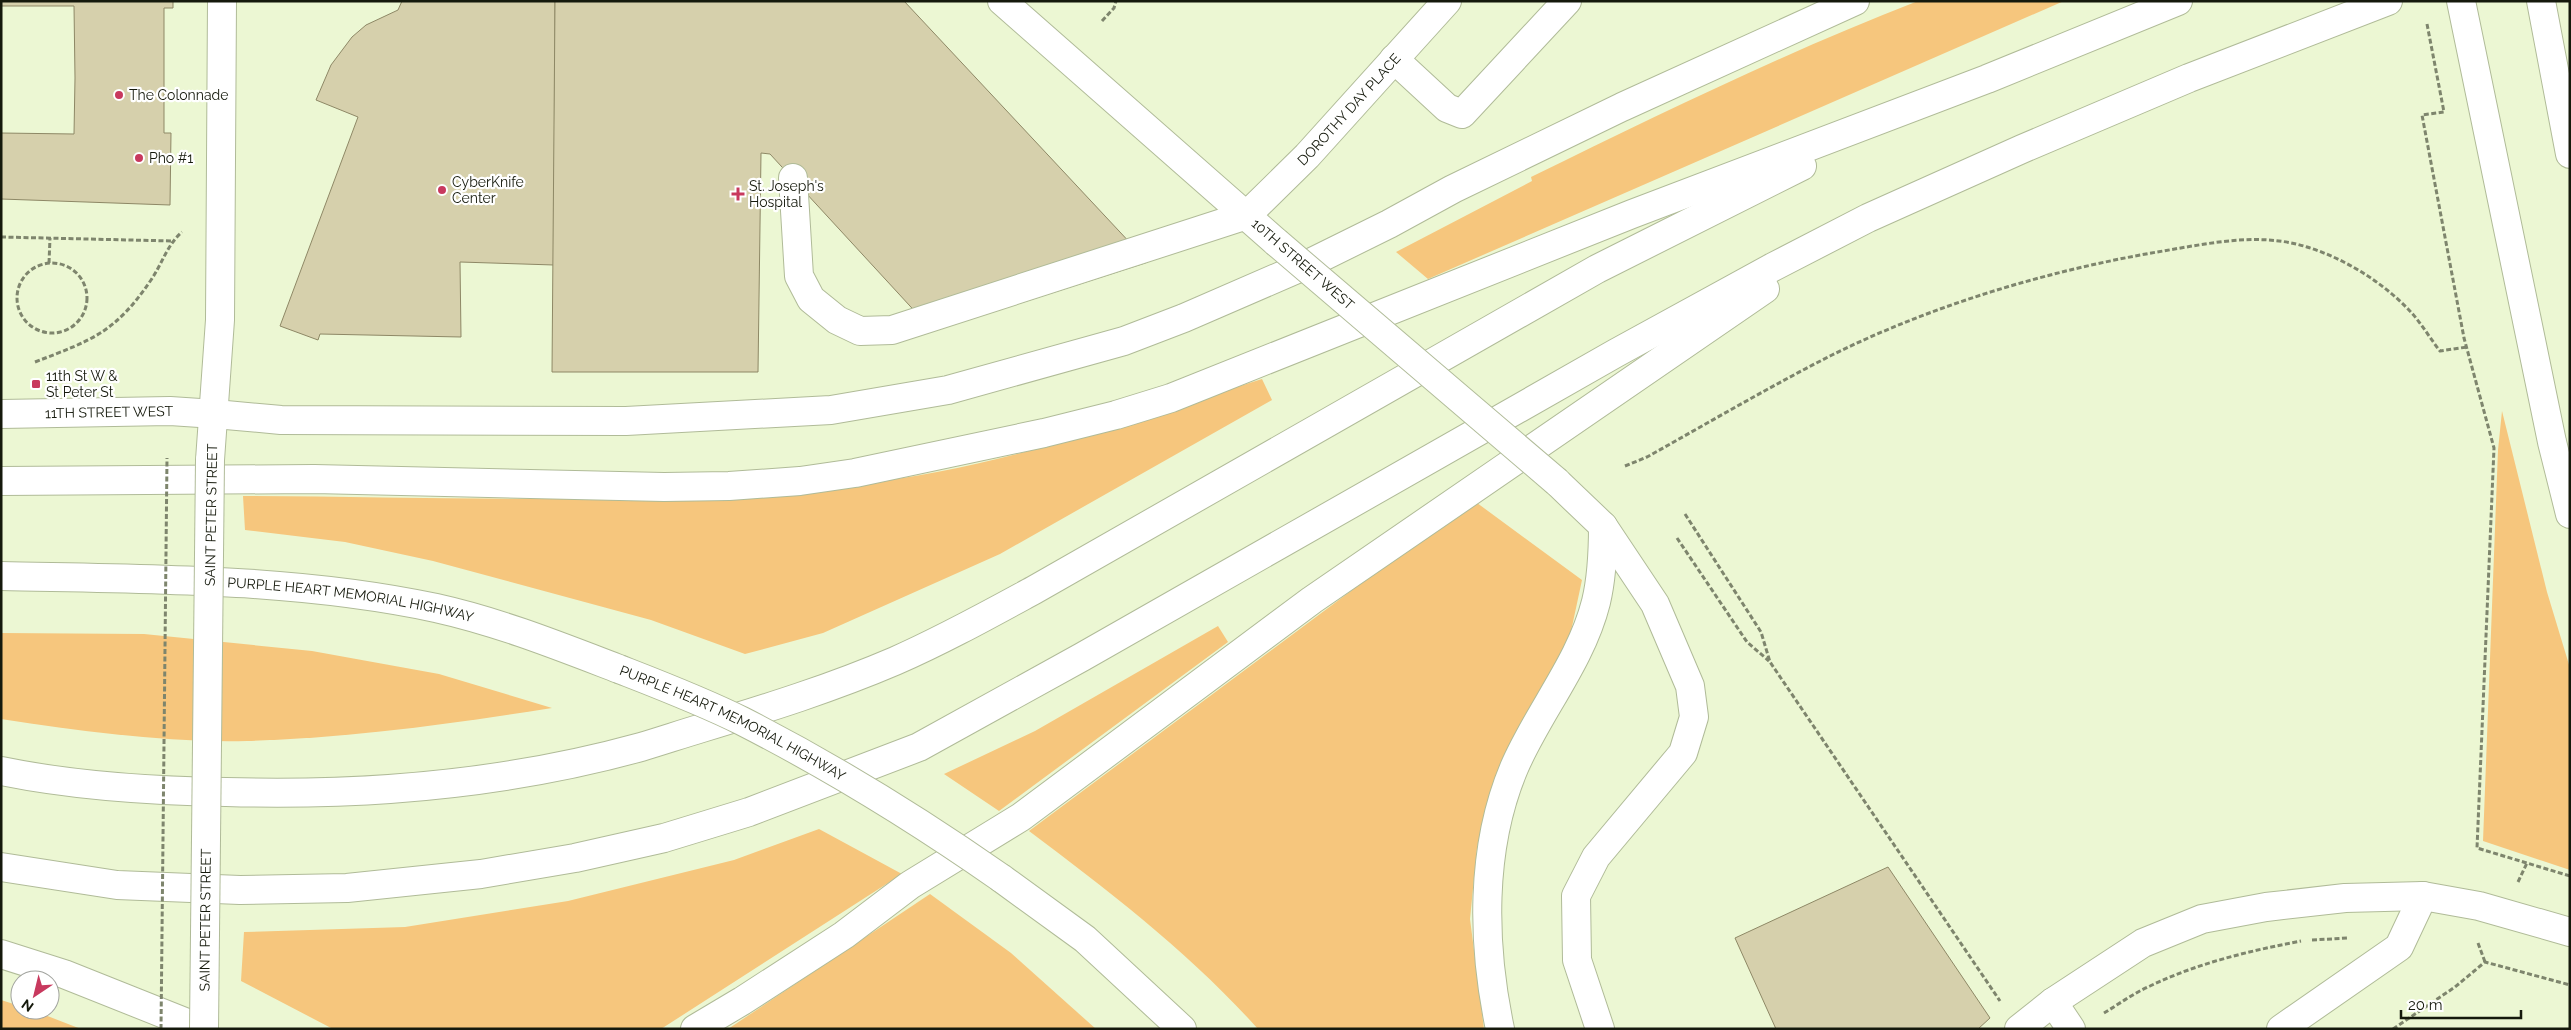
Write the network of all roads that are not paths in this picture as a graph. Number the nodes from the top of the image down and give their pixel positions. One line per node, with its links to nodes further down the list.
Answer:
1 (222, 1): 17 (main road, SAINT PETER STREET)
2 (1002, 1): 14 (main road, 10TH STREET WEST)
3 (1447, 1): 10 (main road, DOROTHY DAY PLACE)
4 (1567, 1): 10 (main road)
5 (1855, 1): 17 (main road, 11TH STREET WEST)
6 (2178, 1): 11 (main road)
7 (2388, 1): 15 (main road)
8 (2461, 1): 19 (main road)
9 (2541, 1): 12 (main road)
10 (1394, 59): 14 (main road, DOROTHY DAY PLACE)
11 (1987, 79): 18 (main road); 22 (main road)
12 (2570, 154)
13 (793, 178): 14 (main road)
14 (1247, 216): 20 (main road, 10TH STREET WEST, bridge)
15 (1868, 218): 23 (main road); 29 (main road)
16 (1, 414): 17 (main road, 11TH STREET WEST)
17 (215, 414): 28 (main road, SAINT PETER STREET, bridge)
18 (1, 481)
19 (2570, 514)
20 (1603, 526): 31 (main road); 32 (main road, 10TH STREET WEST)
21 (1, 576): 30 (main road, PURPLE HEART MEMORIAL HIGHWAY, bridge)
22 (1, 770)
23 (1, 867)
24 (2423, 896): 25 (main road); 27 (main road); 35 (main road)
25 (2570, 932)
26 (1, 954): 28 (main road)
27 (2053, 1002): 33 (main road); 34 (main road)
28 (203, 1029)
29 (695, 1029)
30 (1182, 1029)
31 (1500, 1029)
32 (1600, 1029)
33 (2020, 1029)
34 (2071, 1029)
35 (2281, 1029)

